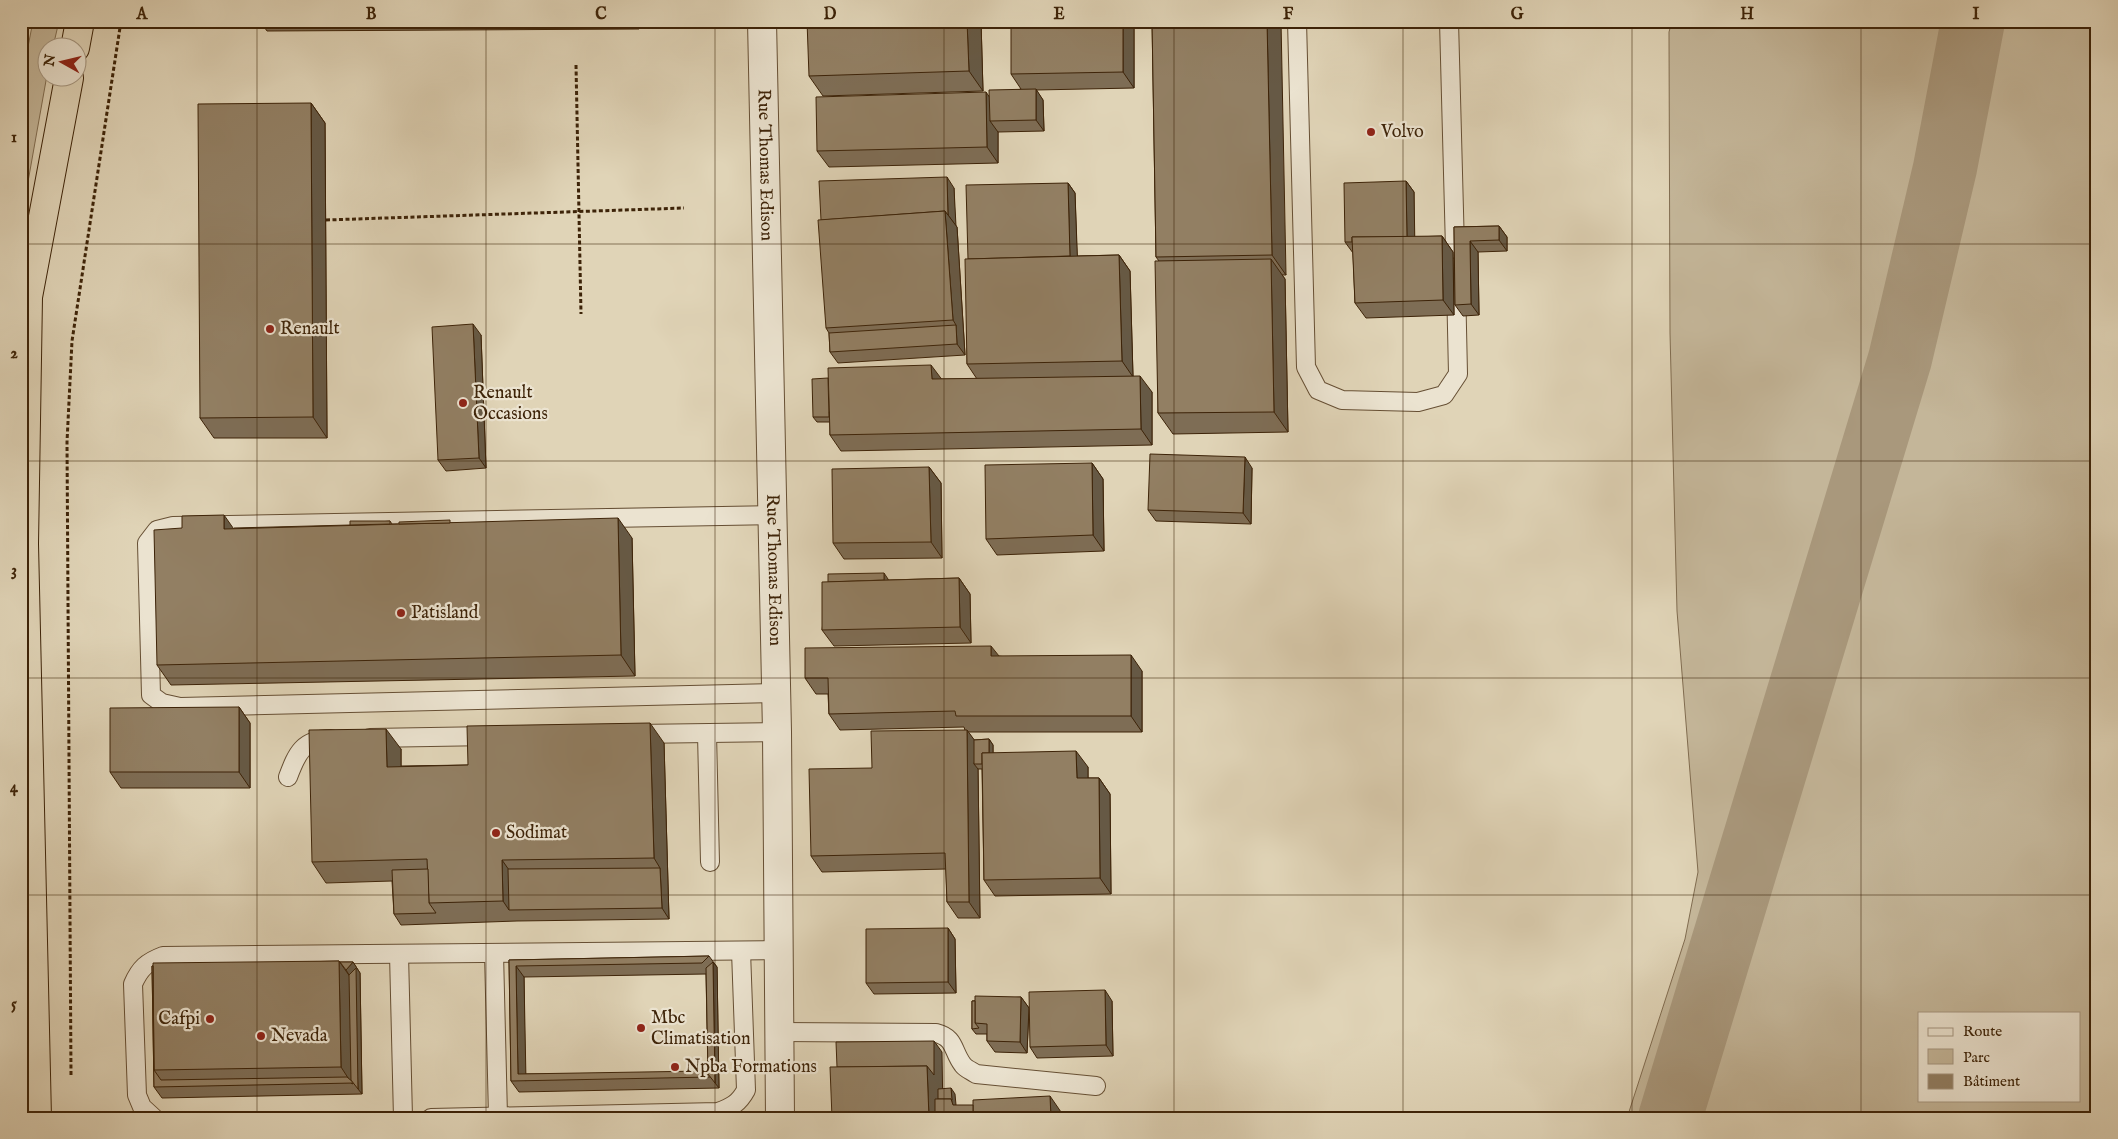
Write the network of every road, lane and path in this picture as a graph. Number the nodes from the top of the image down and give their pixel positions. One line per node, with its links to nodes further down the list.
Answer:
1 (80, 21): 6 (highway)
2 (121, 21): 26 (path)
3 (762, 21): 13 (street, Rue Thomas Edison)
4 (1297, 21): 5 (lane)
5 (1449, 21)
6 (77, 38)
7 (576, 65): 10 (path)
8 (67, 88): 29 (highway)
9 (684, 208): 10 (path)
10 (580, 213): 11 (path); 12 (path)
11 (326, 220)
12 (581, 314)
13 (773, 515): 14 (street, Rue Thomas Edison); 14 (lane)
14 (776, 693): 15 (street, Rue Thomas Edison)
15 (777, 732): 16 (lane); 21 (street, Rue Thomas Edison)
16 (707, 734): 17 (lane); 20 (lane)
17 (619, 735)
18 (512, 736): 19 (lane)
19 (288, 777)
20 (710, 862)
21 (780, 950): 22 (lane); 25 (street, Rue Thomas Edison)
22 (741, 951): 23 (lane); 28 (lane)
23 (494, 953): 24 (lane); 28 (lane)
24 (399, 954): 30 (lane); 31 (lane)
25 (780, 1032): 27 (lane); 33 (street, Rue Thomas Edison)
26 (71, 1078)
27 (1096, 1086)
28 (498, 1116): 32 (lane)
29 (37, 1118)
30 (154, 1118)
31 (403, 1118)
32 (431, 1118)
33 (780, 1118)

